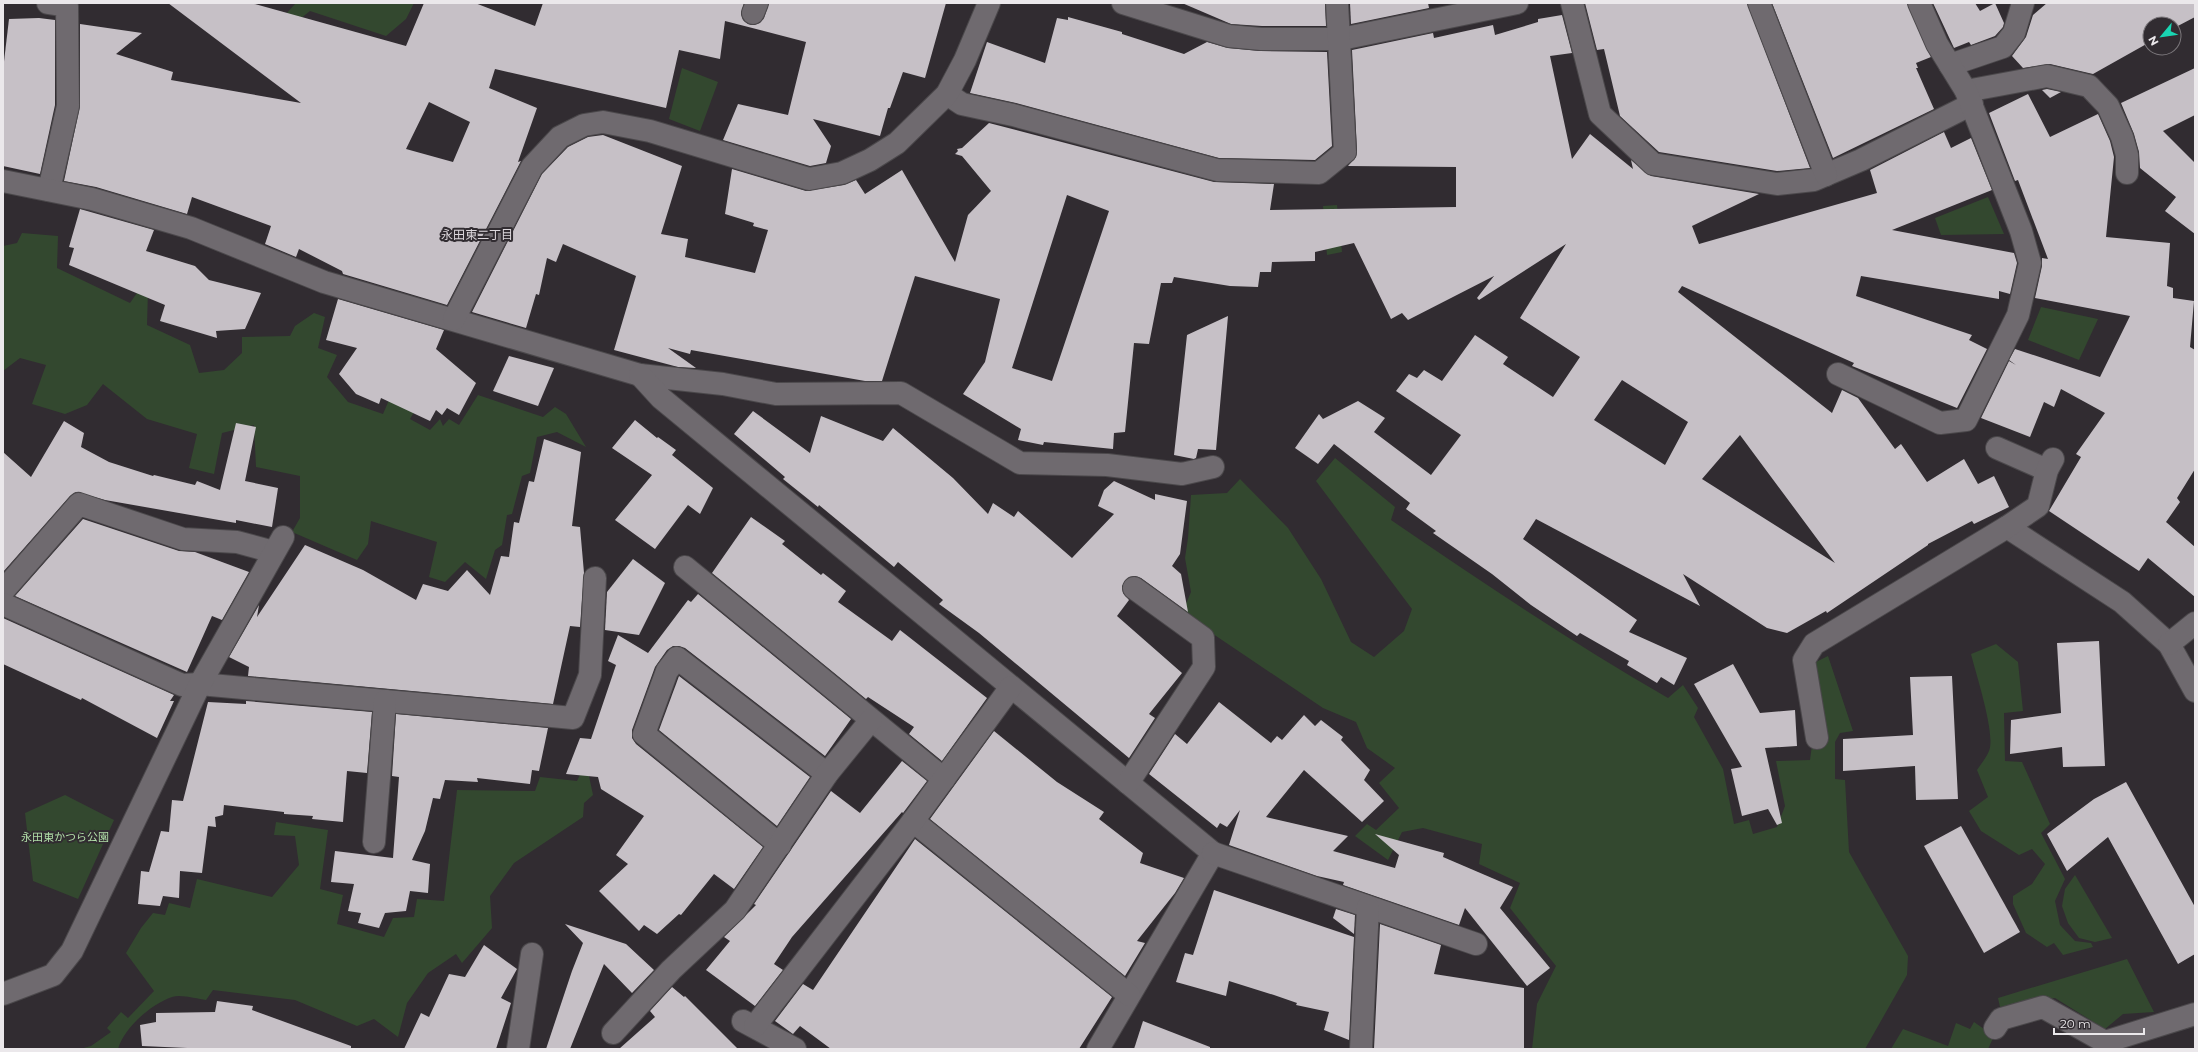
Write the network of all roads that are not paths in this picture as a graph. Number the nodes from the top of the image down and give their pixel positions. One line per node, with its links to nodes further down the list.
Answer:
1 (48, 3): 17 (street)
2 (989, 3): 12 (street)
3 (1124, 3): 10 (street)
4 (1337, 3): 10 (street)
5 (1518, 3): 10 (street)
6 (1572, 3): 15 (street)
7 (1759, 3): 15 (street)
8 (1919, 3): 11 (street)
9 (2023, 3): 11 (street)
10 (1341, 39): 12 (street)
11 (1950, 65): 13 (street)
12 (947, 94): 18 (street)
13 (1969, 98): 14 (street); 15 (street); 19 (street)
14 (2127, 173)
15 (1826, 175)
16 (3, 181): 17 (street)
17 (49, 190): 18 (street)
18 (454, 319): 20 (street)
19 (1838, 374)
20 (640, 375): 22 (street); 32 (street)
21 (1997, 448): 23 (street)
22 (1213, 467)
23 (2007, 527): 30 (street); 36 (street)
24 (684, 567): 35 (street)
25 (595, 578): 34 (street)
26 (1134, 588): 39 (street)
27 (3, 591): 31 (street)
28 (3, 604): 31 (street)
29 (2195, 623): 30 (street)
30 (2169, 644): 33 (street)
31 (200, 684): 34 (street); 47 (street)
32 (1012, 687): 38 (street); 39 (street)
33 (2195, 691)
34 (385, 701): 41 (street)
35 (871, 720): 37 (street); 38 (street)
36 (1817, 738)
37 (827, 774): 42 (street); 42 (street)
38 (944, 779): 40 (street)
39 (1128, 783): 43 (street)
40 (913, 821): 48 (street); 53 (street)
41 (374, 842)
42 (780, 844): 51 (street)
43 (1213, 853): 44 (street); 48 (street)
44 (1368, 907): 45 (street); 55 (street)
45 (1476, 944)
46 (532, 954): 52 (street)
47 (3, 994)
48 (1129, 995): 54 (street)
49 (2195, 1014): 50 (street)
50 (1995, 1028)
51 (613, 1033)
52 (518, 1049)
53 (795, 1049)
54 (1098, 1049)
55 (1361, 1049)

